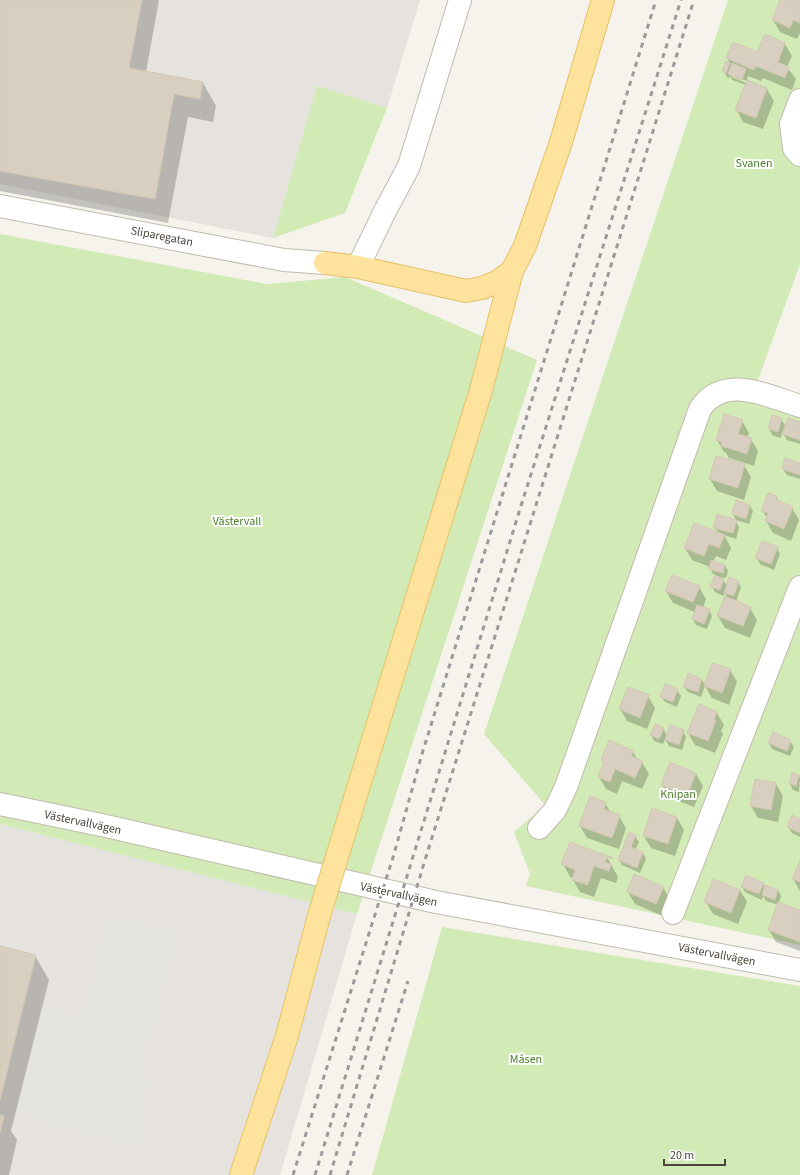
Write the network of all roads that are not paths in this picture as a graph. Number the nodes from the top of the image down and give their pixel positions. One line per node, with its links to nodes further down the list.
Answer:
1 (460, 0): 7 (street)
2 (603, 0): 8 (main road)
3 (800, 100): 4 (street)
4 (800, 155)
5 (0, 206): 6 (street, Sliparegatan)
6 (325, 263): 7 (main road)
7 (358, 267): 8 (main road)
8 (512, 272): 15 (main road, bridge)
9 (800, 406): 12 (street)
10 (800, 587): 13 (street)
11 (0, 804): 14 (street, Västervallvägen)
12 (539, 828)
13 (673, 913)
14 (800, 970)
15 (241, 1175)

